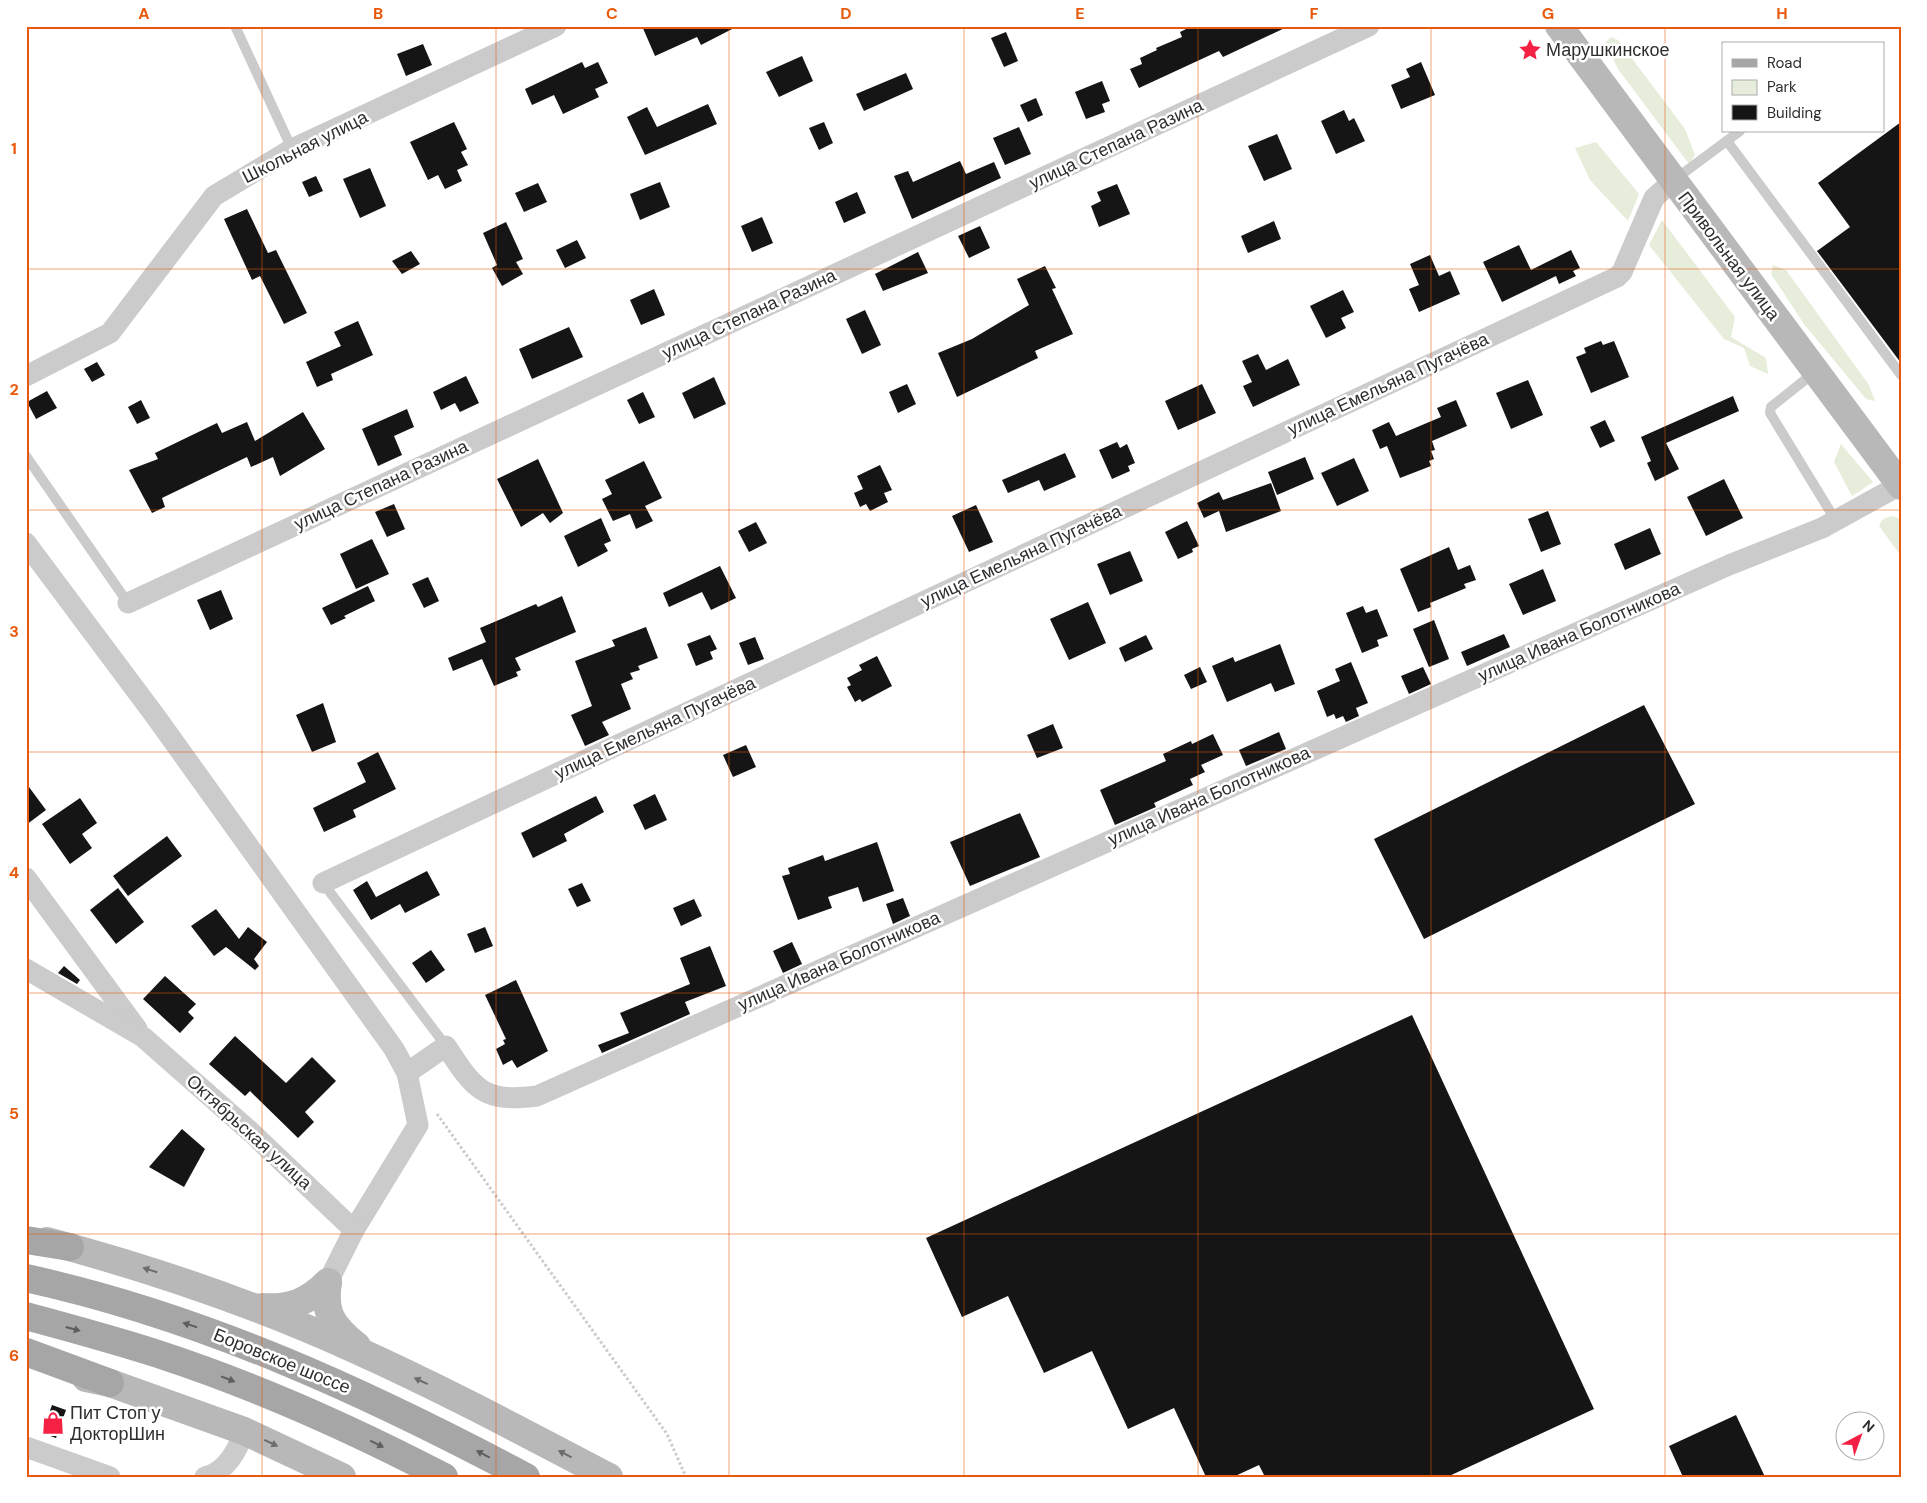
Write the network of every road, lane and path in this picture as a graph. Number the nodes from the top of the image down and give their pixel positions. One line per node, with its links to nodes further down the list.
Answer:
1 (235, 26): 7 (lane)
2 (556, 26): 7 (street, Школьная улица)
3 (1369, 26): 16 (street, улица Степана Разина)
4 (1559, 26): 8 (main road, Привольная улица)
5 (1739, 132): 6 (lane)
6 (1727, 142): 8 (lane); 10 (lane)
7 (292, 149): 11 (street, Школьная улица)
8 (1673, 181): 9 (main road, Привольная улица); 18 (street, улица Емельяна Пугачёва)
9 (1815, 371): 13 (main road, Привольная улица); 14 (lane)
10 (1901, 375)
11 (26, 376)
12 (26, 456): 16 (lane)
13 (1901, 486): 14 (street, улица Ивана Болотникова)
14 (1836, 521): 21 (street, улица Ивана Болотникова)
15 (26, 543): 22 (street)
16 (128, 603)
17 (26, 878): 20 (street, Октябрьская улица)
18 (323, 883): 21 (lane)
19 (26, 968): 20 (street, Октябрьская улица)
20 (143, 1037): 25 (street, Октябрьская улица)
21 (446, 1046): 22 (street)
22 (407, 1072): 25 (street)
23 (436, 1113): 45 (path)
24 (26, 1230): 28 (main road)
25 (354, 1230): 30 (street)
26 (26, 1235): 28 (main road)
27 (26, 1240): 28 (main road)
28 (70, 1247): 31 (main road, one-way to 28)
29 (26, 1278): 43 (main road, Боровское шоссе, one-way to 29)
30 (328, 1282): 31 (main road); 34 (main road)
31 (246, 1304): 34 (main road)
32 (26, 1316): 42 (main road, Боровское шоссе, one-way to 42)
33 (26, 1352): 36 (main road)
34 (376, 1360): 44 (main road, one-way to 34)
35 (26, 1366): 36 (main road)
36 (110, 1384): 37 (main road)
37 (244, 1431): 39 (street); 41 (main road, one-way to 41)
38 (26, 1447): 40 (street)
39 (208, 1476)
40 (110, 1477)
41 (342, 1477)
42 (444, 1477)
43 (526, 1477)
44 (609, 1477)
45 (686, 1477)

